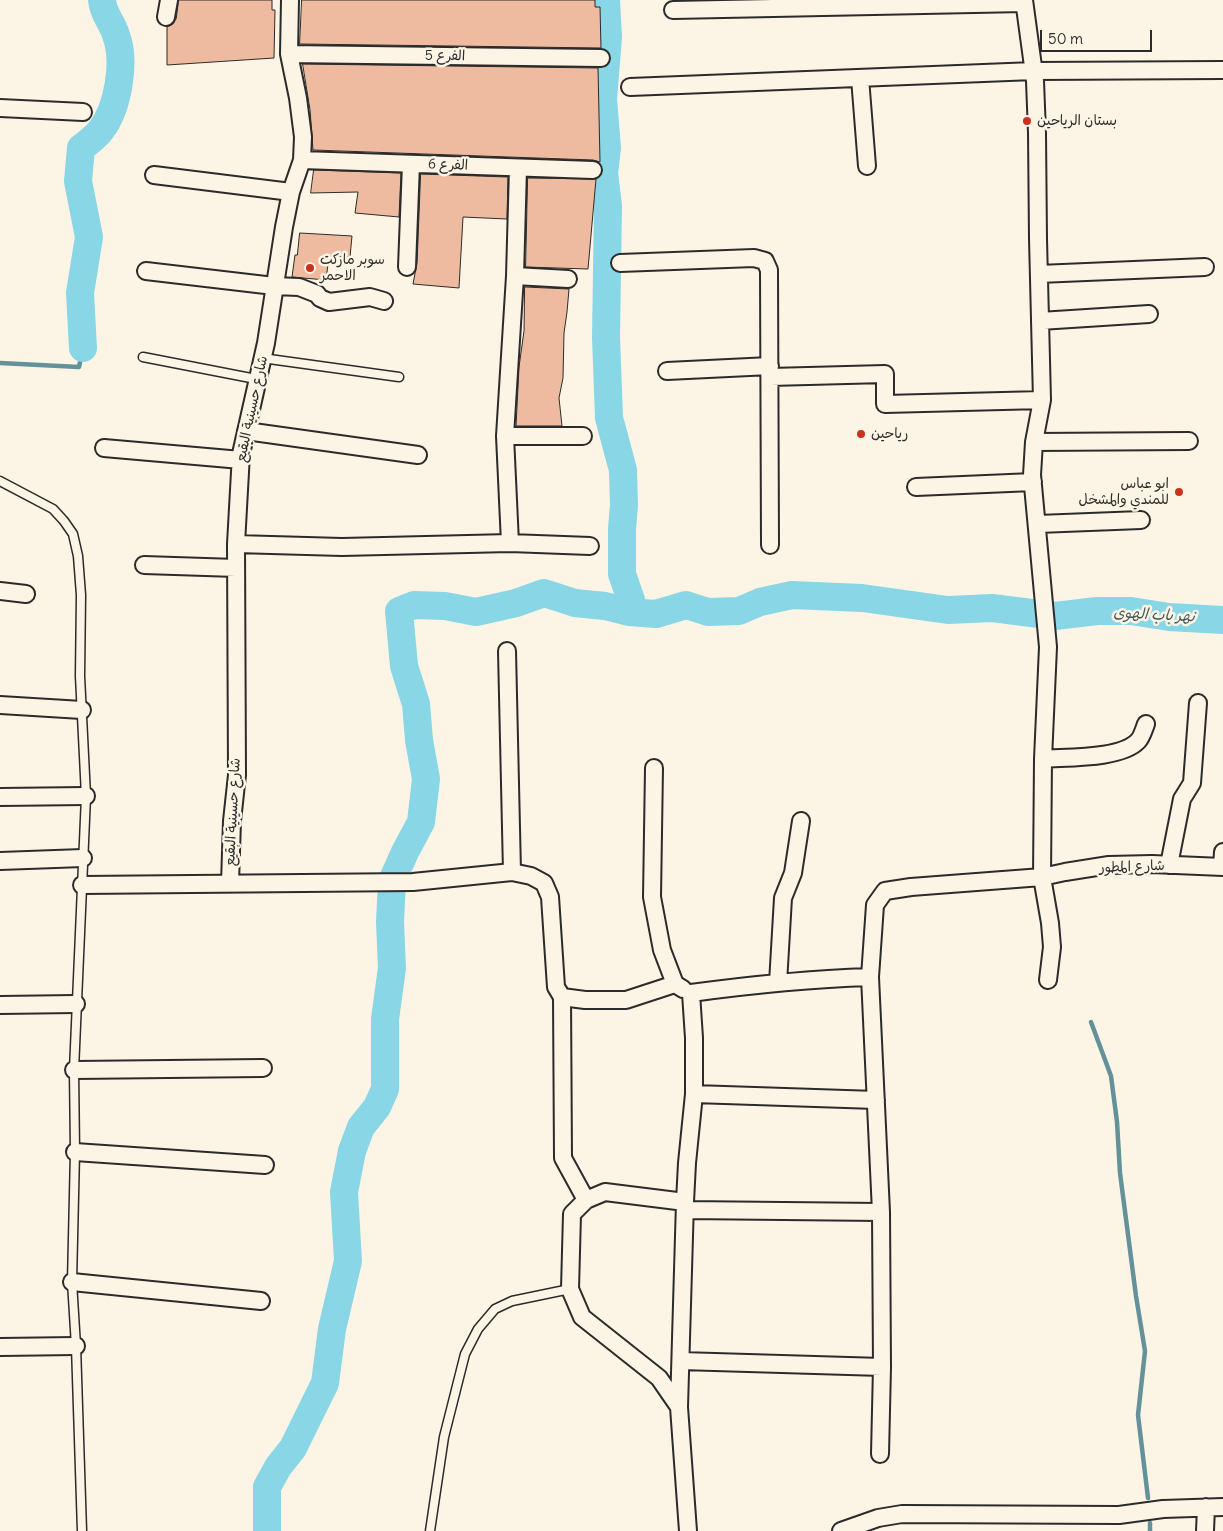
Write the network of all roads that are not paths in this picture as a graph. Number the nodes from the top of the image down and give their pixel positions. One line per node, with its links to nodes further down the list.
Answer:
1 (168, 0): 5 (street)
2 (290, 0): 6 (street, شارع حسينية البقيع)
3 (1024, 2): 4 (street); 9 (street)
4 (673, 10)
5 (166, 17)
6 (289, 54): 7 (street, الفرع 5); 14 (street, شارع حسينية البقيع)
7 (600, 58)
8 (1223, 70): 9 (street)
9 (1034, 71): 10 (street); 25 (street)
10 (860, 78): 11 (street); 16 (street)
11 (630, 86)
12 (0, 108): 13 (street)
13 (84, 112)
14 (302, 160): 15 (street, الفرع 6); 20 (street, شارع حسينية البقيع)
15 (412, 164): 17 (street, الفرع 6); 22 (street)
16 (867, 166)
17 (518, 168): 18 (street, الفرع 6); 26 (street)
18 (594, 170)
19 (154, 175): 20 (street)
20 (291, 192): 28 (street, شارع حسينية البقيع)
21 (620, 263): 35 (street)
22 (408, 267)
23 (1205, 267): 25 (street)
24 (146, 271): 28 (street)
25 (1039, 274): 31 (street)
26 (515, 276): 27 (street); 40 (street)
27 (568, 279)
28 (274, 286): 29 (street); 33 (street, شارع حسينية البقيع)
29 (384, 301)
30 (1149, 314): 31 (street)
31 (1040, 321): 38 (street)
32 (143, 357): 37 (lane)
33 (262, 358): 36 (lane); 37 (street, شارع حسينية البقيع)
34 (667, 371): 35 (street)
35 (770, 371): 38 (street); 54 (street)
36 (399, 377)
37 (256, 379): 39 (street, شارع حسينية البقيع)
38 (1042, 400): 43 (street)
39 (246, 431): 45 (street); 46 (street, شارع حسينية البقيع)
40 (505, 436): 41 (street); 52 (street)
41 (583, 436)
42 (1189, 441): 43 (street)
43 (1034, 442): 48 (street)
44 (104, 448): 46 (street)
45 (418, 455)
46 (240, 460): 53 (street, شارع حسينية البقيع)
47 (0, 481): 63 (lane)
48 (1033, 482): 49 (street); 51 (street)
49 (916, 487)
50 (1141, 520): 51 (street)
51 (1038, 524): 65 (street)
52 (510, 543): 53 (street); 55 (street)
53 (236, 544): 57 (street, شارع حسينية البقيع)
54 (770, 545)
55 (590, 546)
56 (144, 565): 57 (street)
57 (236, 568): 76 (street, شارع حسينية البقيع)
58 (0, 591): 59 (street)
59 (26, 594)
60 (507, 651): 74 (street)
61 (1198, 703): 73 (street)
62 (0, 705): 63 (street)
63 (82, 710): 67 (lane)
64 (1146, 724): 65 (street)
65 (1044, 759): 75 (street)
66 (654, 768): 81 (street)
67 (86, 796): 68 (street); 70 (lane)
68 (0, 797)
69 (801, 822): 80 (street)
70 (83, 858): 71 (street); 77 (lane)
71 (0, 861)
72 (1223, 862): 73 (street, شارع المطور)
73 (1169, 865): 75 (street, شارع المطور)
74 (512, 872): 76 (street); 83 (street)
75 (1042, 878): 78 (street, شارع المطور); 79 (street)
76 (230, 883): 77 (street)
77 (82, 885): 84 (lane)
78 (870, 977): 80 (street); 89 (street, شارع المطور)
79 (1048, 980)
80 (778, 983): 82 (street)
81 (674, 984): 82 (street); 83 (street)
82 (691, 993): 88 (street)
83 (562, 997): 92 (street)
84 (76, 1004): 85 (street); 87 (lane)
85 (0, 1005)
86 (263, 1068): 87 (street)
87 (74, 1070): 90 (lane)
88 (694, 1094): 89 (street); 93 (street)
89 (876, 1100): 94 (street, شارع المطور)
90 (75, 1152): 91 (street); 95 (lane)
91 (265, 1165)
92 (586, 1200): 93 (street); 96 (street)
93 (685, 1206): 94 (street); 100 (street)
94 (881, 1212): 101 (street, شارع المطور)
95 (72, 1282): 97 (street); 98 (lane)
96 (570, 1289): 102 (street); 107 (lane)
97 (261, 1301)
98 (76, 1346): 99 (street); 106 (lane)
99 (0, 1347)
100 (681, 1361): 101 (street); 102 (street)
101 (882, 1367): 103 (street, شارع المطور)
102 (679, 1407): 108 (street)
103 (880, 1454)
104 (1206, 1507): 105 (street); 109 (street); 110 (street)
105 (1223, 1507)
106 (82, 1531)
107 (430, 1531)
108 (688, 1531)
109 (841, 1531)
110 (1205, 1531)

